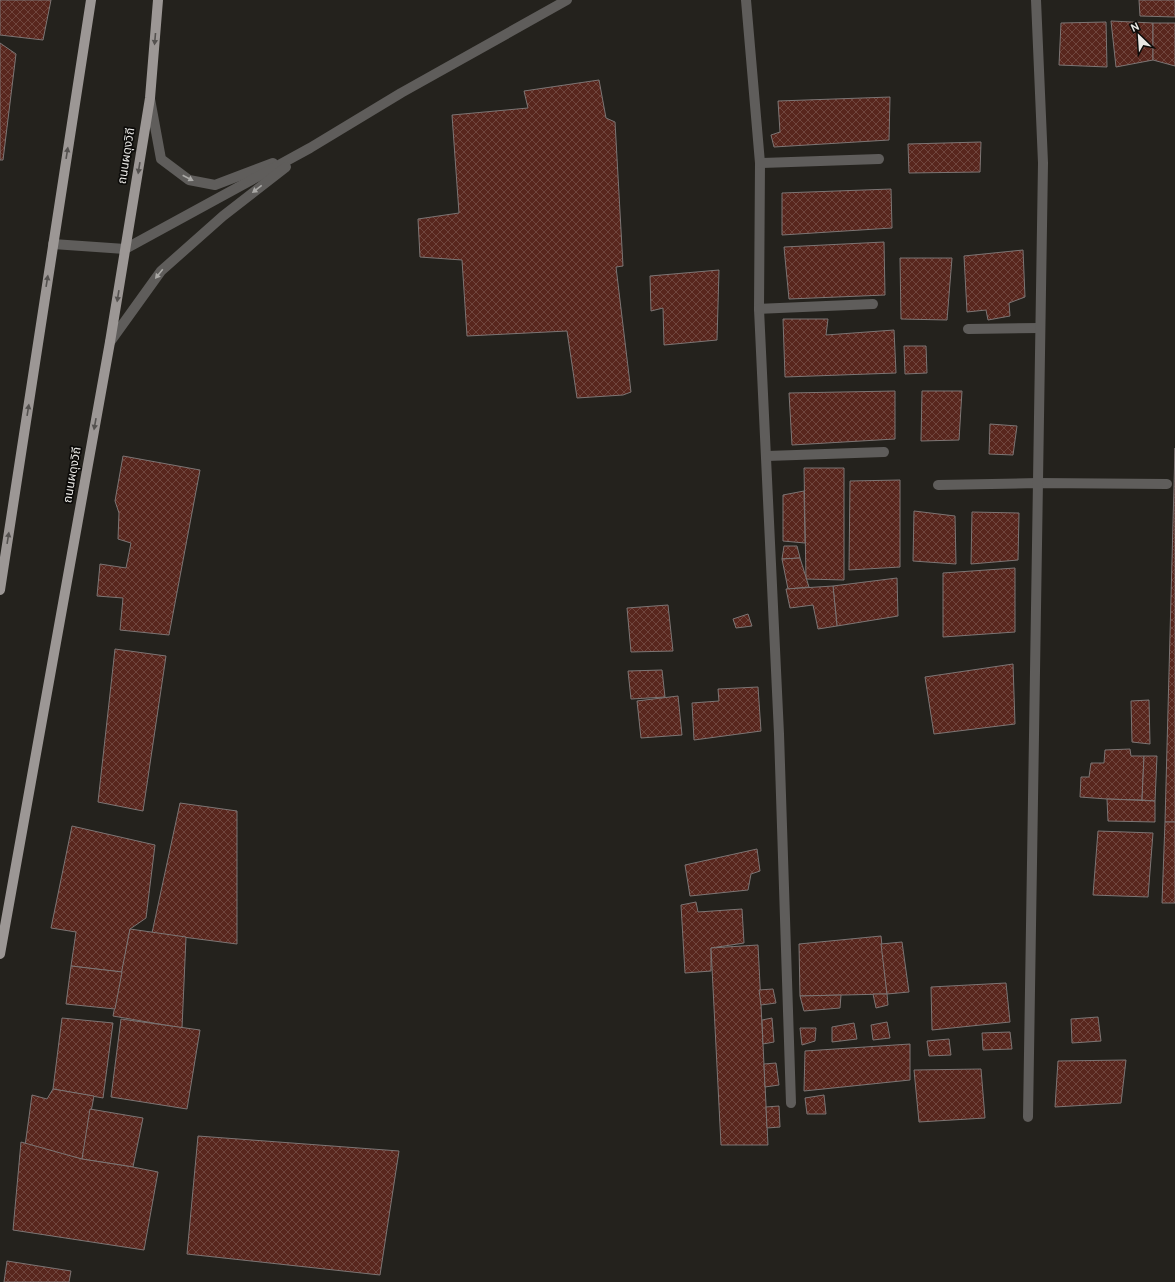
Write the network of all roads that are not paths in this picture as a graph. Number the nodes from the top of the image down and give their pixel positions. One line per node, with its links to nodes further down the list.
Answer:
1 (91, 0): 10 (main road, one-way to 1)
2 (158, 0): 6 (main road, ถนนผดุงวิถี, one-way to 6)
3 (567, 0): 7 (street)
4 (746, 0): 9 (street)
5 (1036, 0): 14 (street)
6 (150, 98): 7 (street, one-way to 7); 11 (main road, ถนนผดุงวิถี, one-way to 11)
7 (310, 148): 11 (street); 16 (street, one-way to 16)
8 (879, 159): 9 (street)
9 (760, 163): 13 (street)
10 (53, 244): 11 (street); 22 (main road, one-way to 10)
11 (125, 249): 16 (main road, ถนนผดุงวิถี, one-way to 16)
12 (873, 304): 13 (street)
13 (759, 309): 18 (street)
14 (1040, 328): 15 (street); 19 (street)
15 (968, 329)
16 (110, 342): 23 (main road, ถนนผดุงวิถี, one-way to 23)
17 (884, 452): 18 (street)
18 (767, 456): 24 (street)
19 (1038, 483): 20 (street); 21 (street); 25 (street)
20 (1167, 484)
21 (938, 485)
22 (0, 590)
23 (0, 948)
24 (791, 1103)
25 (1028, 1117)

